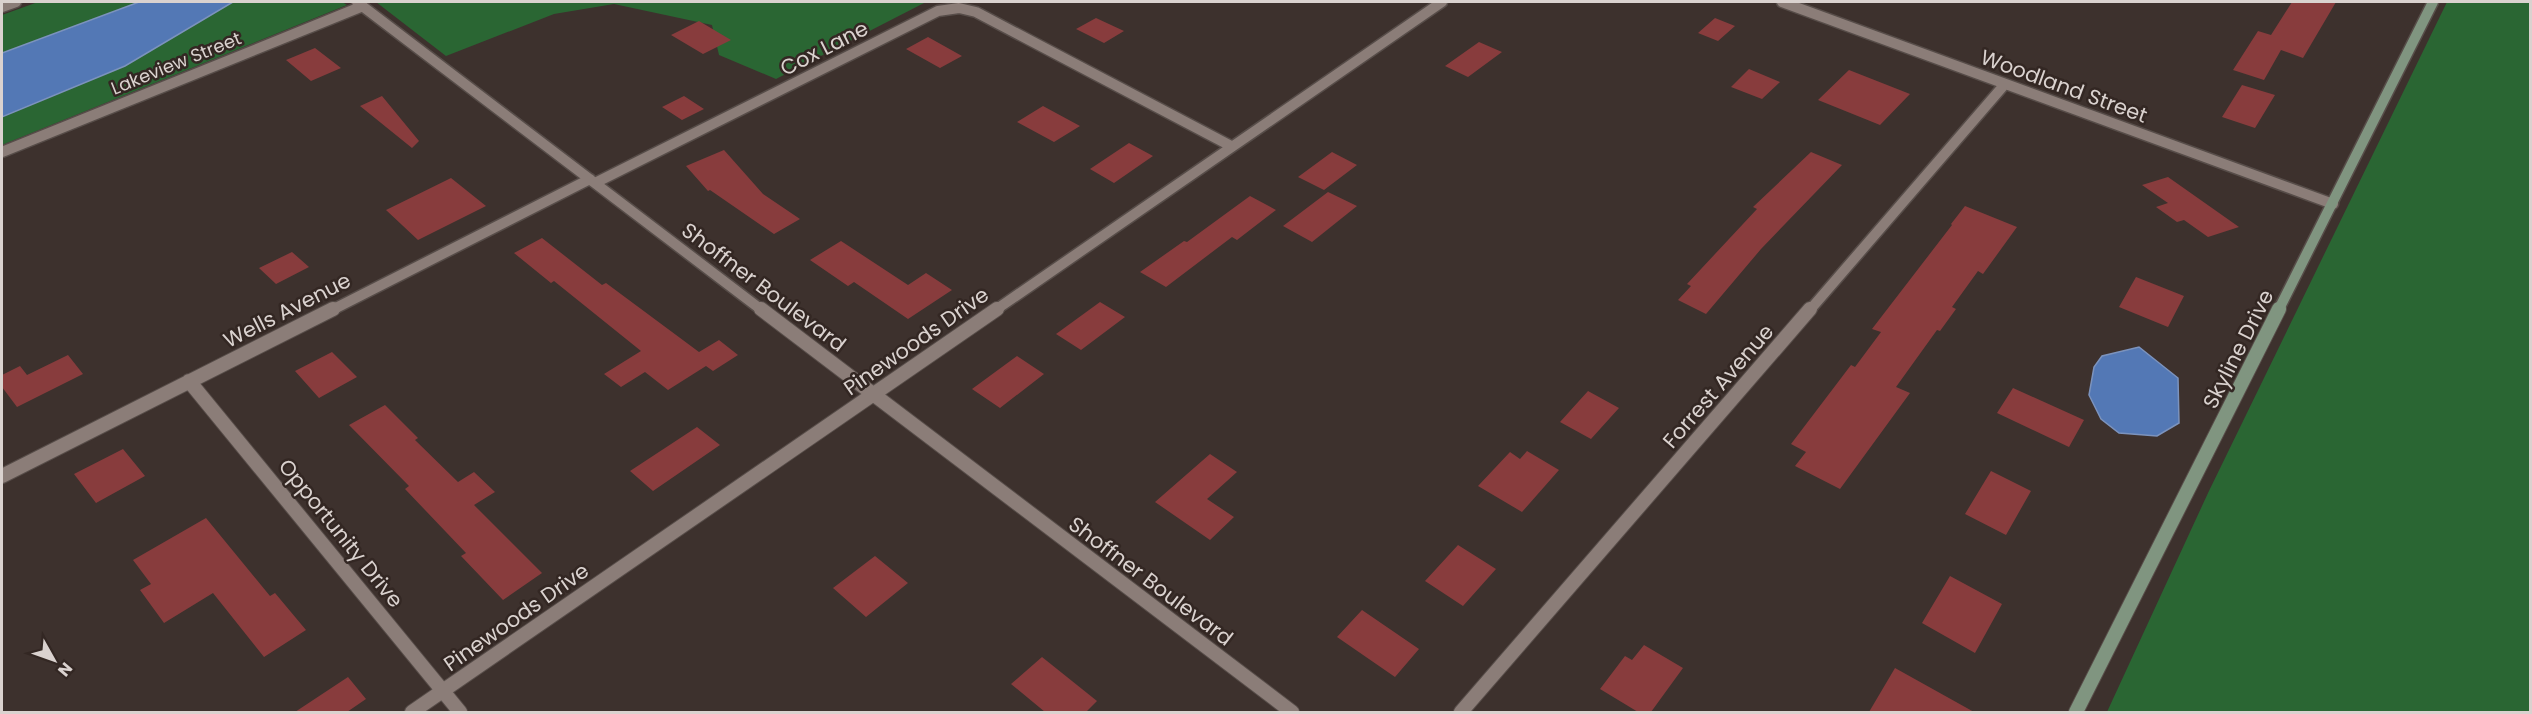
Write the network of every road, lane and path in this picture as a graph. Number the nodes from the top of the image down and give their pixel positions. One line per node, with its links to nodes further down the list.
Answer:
1 (16, 2): 6 (street)
2 (1442, 2): 8 (street, Pinewoods Drive)
3 (1782, 2): 7 (street, Woodland Street)
4 (2433, 2): 11 (street, Skyline Drive)
5 (360, 4): 9 (street, Lakeview Street); 10 (street, Shoffner Boulevard)
6 (2, 7)
7 (2005, 84): 11 (street, Woodland Street); 19 (street, Forrest Avenue)
8 (1231, 146): 10 (street, Cox Lane); 13 (street, Pinewoods Drive)
9 (2, 152)
10 (593, 181): 12 (street, Wells Avenue); 13 (street, Shoffner Boulevard)
11 (2333, 204): 20 (street, Skyline Drive)
12 (189, 381): 14 (street, Wells Avenue); 15 (street, Opportunity Drive)
13 (873, 394): 15 (street, Pinewoods Drive); 18 (street, Shoffner Boulevard)
14 (2, 476)
15 (444, 691): 16 (street, Pinewoods Drive); 17 (street, Opportunity Drive)
16 (412, 712)
17 (460, 712)
18 (1292, 712)
19 (1461, 712)
20 (2076, 712)

